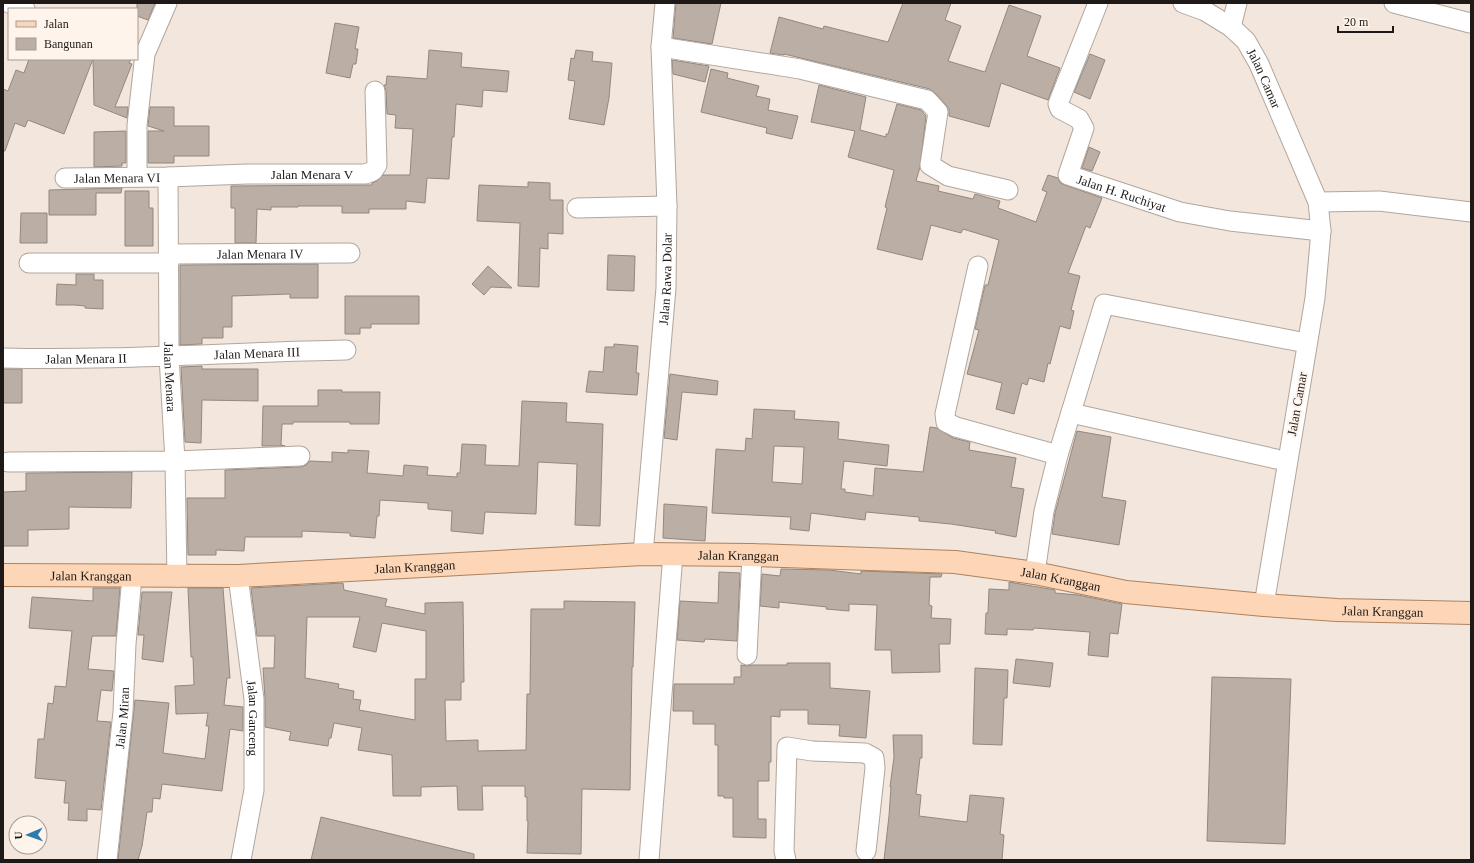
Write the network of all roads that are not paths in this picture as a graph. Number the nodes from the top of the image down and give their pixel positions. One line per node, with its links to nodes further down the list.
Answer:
1 (9, 3): 9 (street)
2 (167, 3): 13 (street)
3 (665, 3): 12 (street, Jalan Rawa Dolar)
4 (1098, 3): 23 (street, Jalan H. Ruchiyat)
5 (1183, 3): 8 (street, Jalan Camar)
6 (1237, 3): 11 (street)
7 (1394, 3): 10 (street)
8 (1206, 7): 11 (street, Jalan Camar)
9 (22, 8)
10 (1471, 22)
11 (1231, 26): 19 (street, Jalan Camar)
12 (661, 47): 18 (street); 20 (street, Jalan Rawa Dolar)
13 (141, 53): 15 (street)
14 (375, 91): 16 (street, Jalan Menara V)
15 (137, 177): 16 (street, Jalan Menara VI); 17 (street, Jalan Menara VI)
16 (168, 177): 25 (street, Jalan Menara)
17 (65, 178)
18 (1008, 190)
19 (1318, 202): 22 (street); 23 (street, Jalan Camar)
20 (667, 206): 21 (street); 38 (street, Jalan Rawa Dolar)
21 (578, 208)
22 (1471, 212)
23 (1322, 231): 46 (street, Jalan Camar)
24 (350, 252): 25 (street, Jalan Menara IV)
25 (169, 259): 26 (street, Jalan Menara IV); 30 (street, Jalan Menara)
26 (30, 263)
27 (978, 266): 33 (street)
28 (1301, 342): 32 (street)
29 (346, 350): 30 (street, Jalan Menara III)
30 (169, 356): 31 (street, Jalan Menara II); 36 (street, Jalan Menara)
31 (3, 358)
32 (1071, 413): 33 (street); 35 (street)
33 (1058, 455): 41 (street)
34 (300, 456): 36 (street)
35 (1276, 459)
36 (175, 461): 37 (street); 45 (street, Jalan Menara)
37 (8, 462)
38 (643, 554): 39 (main road, Jalan Kranggan); 44 (main road, Jalan Kranggan)
39 (673, 554): 40 (main road, Jalan Kranggan); 52 (street)
40 (752, 554): 41 (main road, Jalan Kranggan); 48 (street)
41 (1035, 572): 46 (main road, Jalan Kranggan)
42 (3, 575): 43 (main road, Jalan Kranggan)
43 (132, 576): 45 (main road, Jalan Kranggan); 50 (street, Jalan Miran)
44 (238, 576): 45 (main road, Jalan Kranggan); 51 (street, Jalan Ganceng)
45 (177, 577)
46 (1264, 605): 47 (main road, Jalan Kranggan)
47 (1471, 613)
48 (747, 655)
49 (866, 851): 53 (street)
50 (107, 860)
51 (241, 860)
52 (649, 860)
53 (786, 860)

